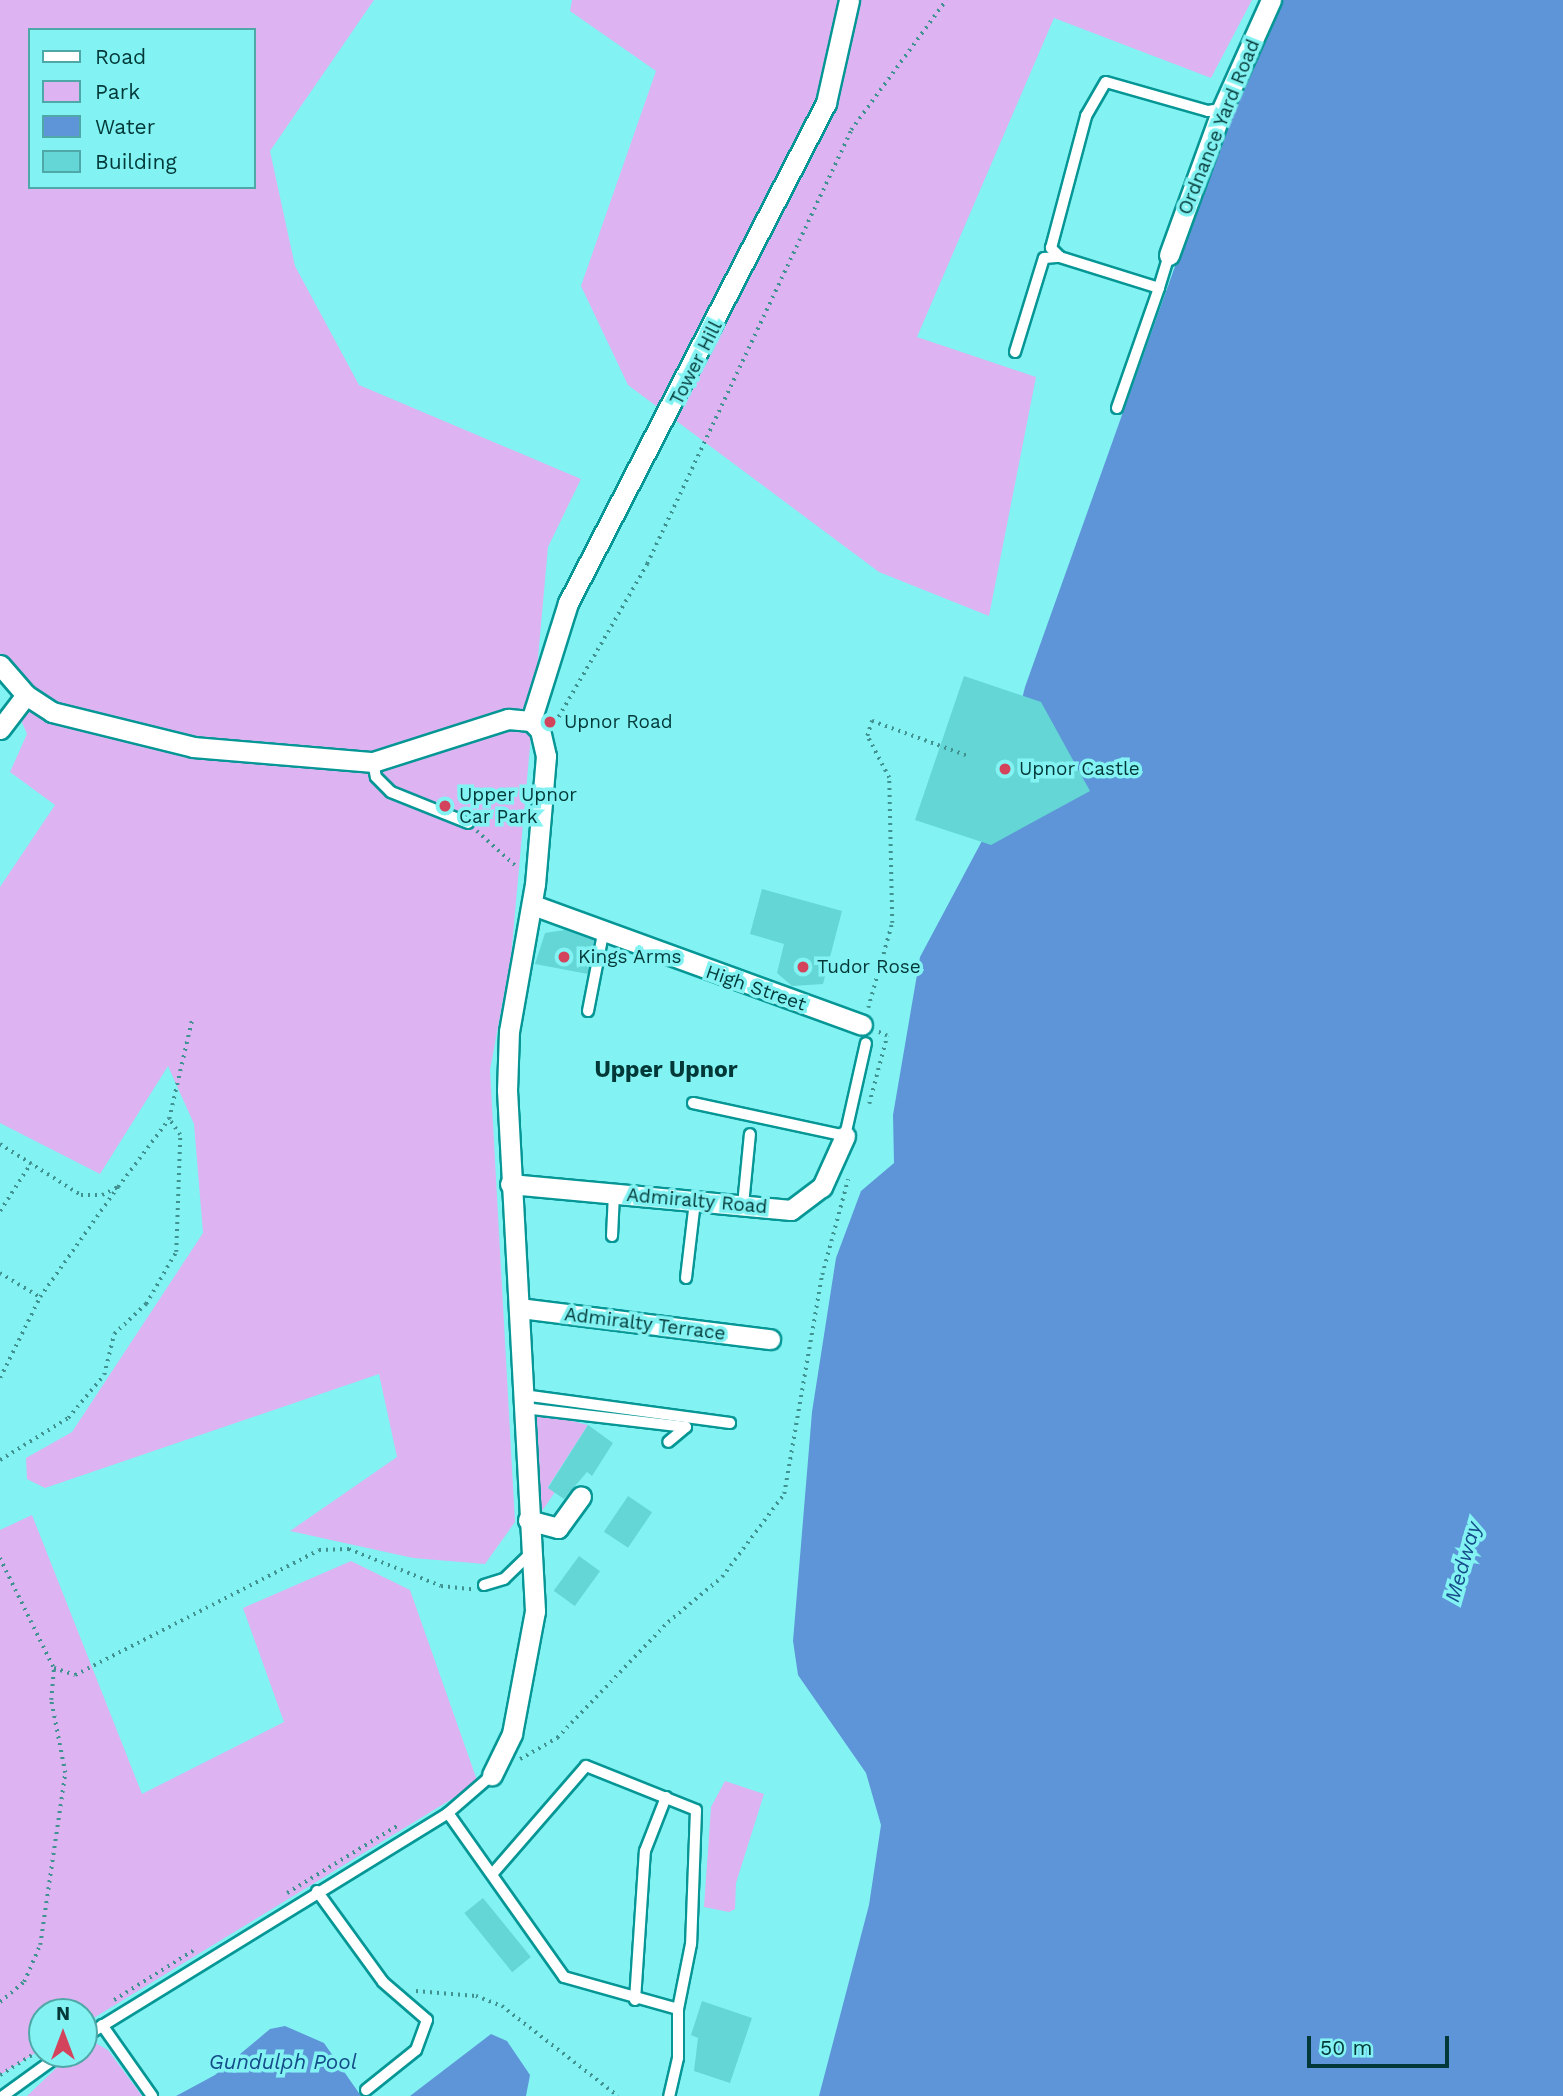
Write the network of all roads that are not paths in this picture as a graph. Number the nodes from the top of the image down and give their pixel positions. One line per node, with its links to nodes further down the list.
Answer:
1 (849, 0): 11 (street, Tower Hill)
2 (1271, 0): 3 (street, Ordnance Yard Road)
3 (1222, 109): 4 (street, Ordnance Yard Road); 5 (lane)
4 (1169, 256): 6 (lane)
5 (1060, 257): 6 (lane); 7 (lane)
6 (1159, 288): 8 (lane)
7 (1015, 352)
8 (1117, 408)
9 (0, 665): 10 (street)
10 (26, 695): 12 (street); 13 (street)
11 (531, 721): 13 (street); 15 (street)
12 (0, 729)
13 (373, 762): 14 (lane)
14 (468, 823)
15 (533, 905): 16 (street, High Street); 22 (street)
16 (603, 934): 17 (lane); 18 (street, High Street)
17 (588, 1011)
18 (864, 1034): 21 (lane)
19 (693, 1103): 21 (lane)
20 (750, 1134): 25 (lane)
21 (845, 1136): 25 (street, Admiralty Road)
22 (510, 1184): 23 (street, Admiralty Road); 28 (street)
23 (614, 1194): 24 (street, Admiralty Road); 26 (lane)
24 (695, 1201): 25 (street, Admiralty Road); 27 (lane)
25 (743, 1205)
26 (612, 1236)
27 (686, 1278)
28 (520, 1308): 29 (street, Admiralty Terrace); 30 (street)
29 (770, 1339)
30 (523, 1401): 31 (lane); 32 (lane); 34 (street)
31 (730, 1423)
32 (668, 1442)
33 (581, 1496): 34 (street)
34 (528, 1520): 35 (street)
35 (530, 1554): 36 (lane); 37 (street)
36 (484, 1585)
37 (492, 1775): 39 (lane)
38 (666, 1797): 40 (lane); 42 (lane); 43 (lane)
39 (448, 1813): 40 (lane); 41 (lane)
40 (494, 1872): 42 (lane)
41 (317, 1891): 44 (lane); 47 (lane)
42 (635, 2000): 43 (lane)
43 (678, 2009): 50 (lane)
44 (102, 2025): 45 (lane); 49 (lane)
45 (98, 2028)
46 (42, 2068): 48 (lane)
47 (366, 2090)
48 (3, 2096)
49 (152, 2096)
50 (669, 2096)

